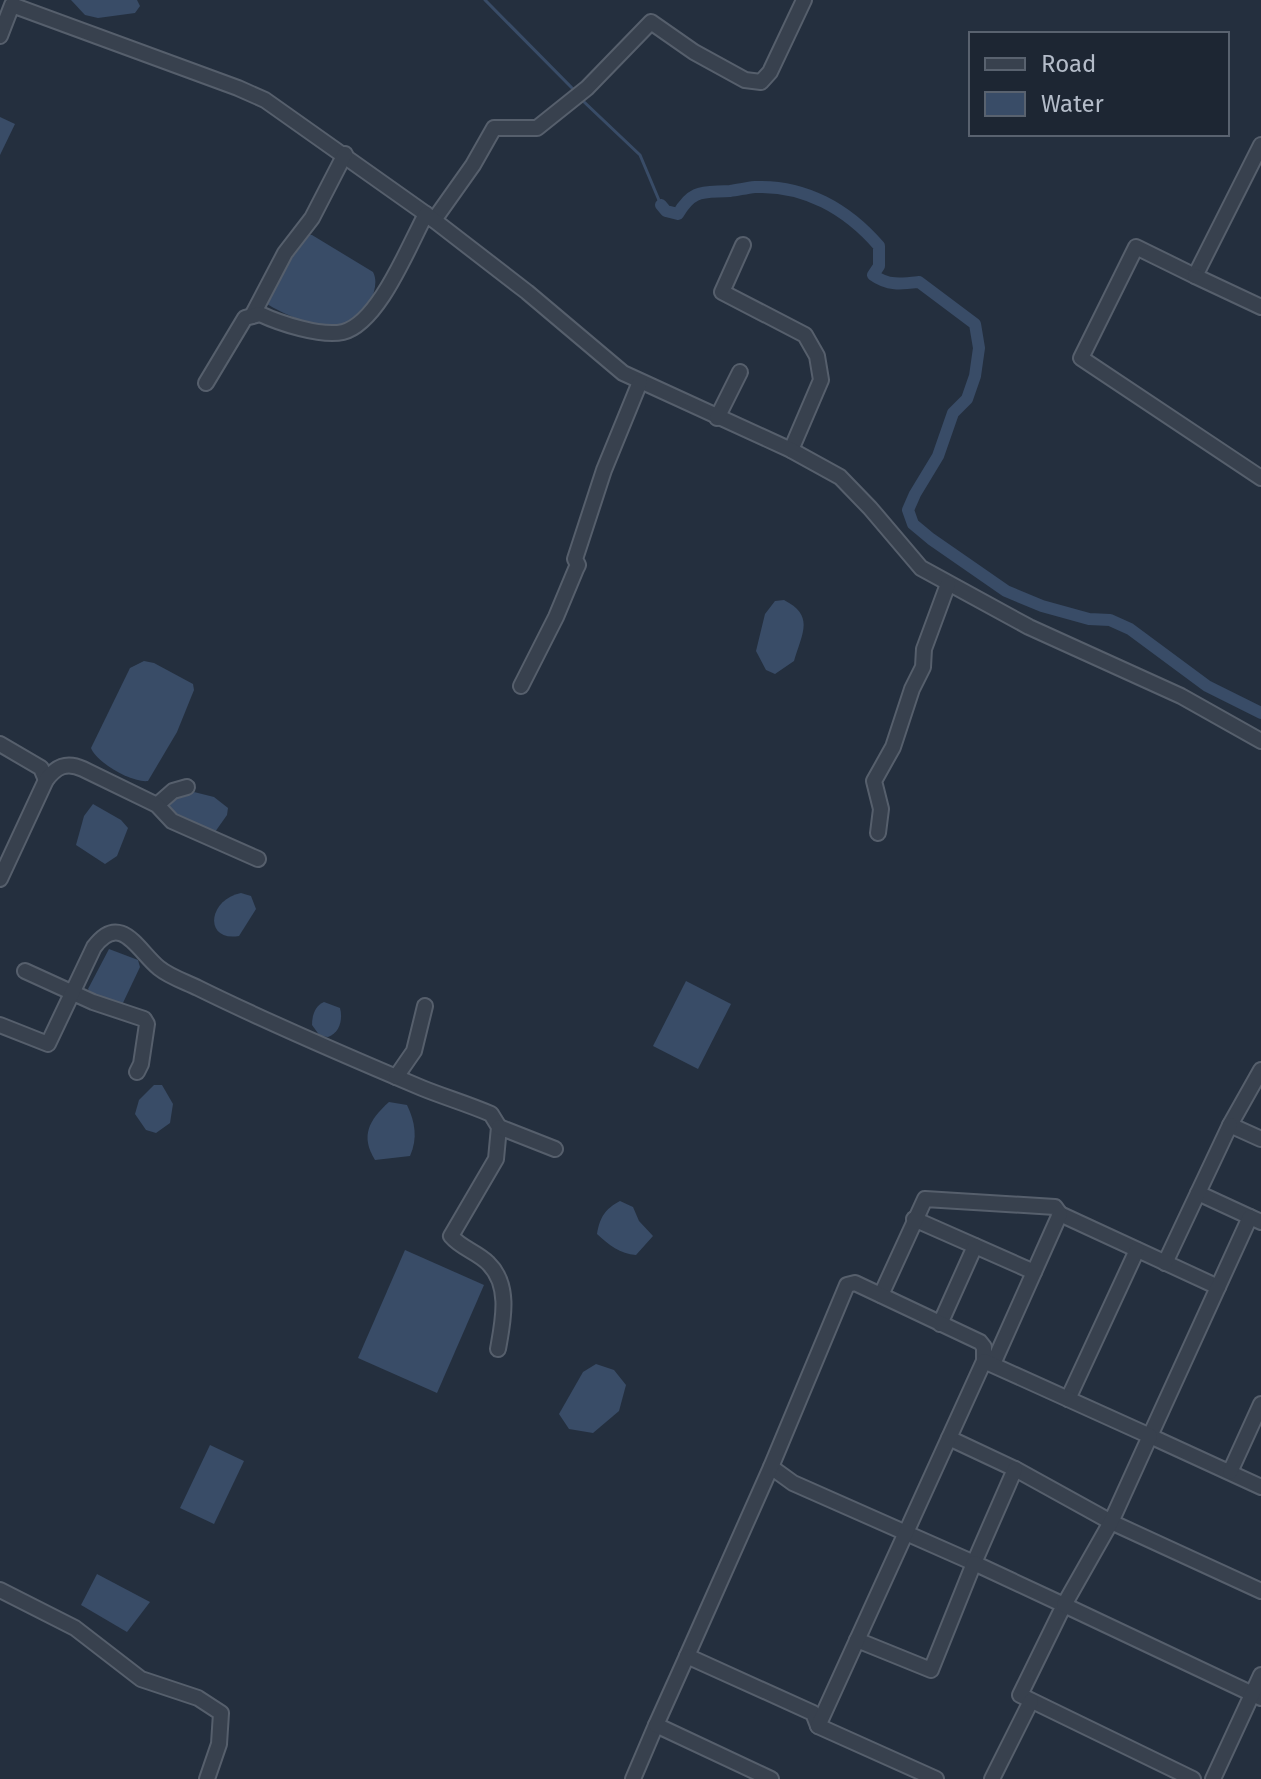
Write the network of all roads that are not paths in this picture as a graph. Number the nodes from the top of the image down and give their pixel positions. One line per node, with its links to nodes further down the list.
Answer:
1 (804, 0): 6 (street)
2 (8, 2): 3 (street); 5 (street)
3 (0, 36)
4 (1261, 145): 8 (street)
5 (345, 154): 6 (street); 10 (street)
6 (430, 217): 10 (street); 12 (street)
7 (743, 245): 15 (street)
8 (1195, 276): 9 (street); 16 (street)
9 (1261, 307)
10 (252, 316): 13 (street)
11 (740, 372): 14 (street)
12 (640, 382): 14 (street); 18 (street)
13 (206, 383)
14 (717, 418): 15 (street)
15 (791, 450): 17 (street)
16 (1261, 478)
17 (948, 584): 19 (street); 24 (street)
18 (521, 686)
19 (1261, 741)
20 (0, 744): 21 (street)
21 (46, 780): 23 (street); 26 (street)
22 (187, 787): 23 (street)
23 (157, 805): 25 (street)
24 (878, 833)
25 (258, 859)
26 (0, 879)
27 (25, 971): 28 (street)
28 (73, 992): 30 (street); 32 (street); 33 (street)
29 (425, 1006): 33 (street)
30 (0, 1025)
31 (1261, 1070): 34 (street)
32 (137, 1072)
33 (396, 1077): 35 (street)
34 (1230, 1125): 36 (street); 38 (street)
35 (499, 1127): 37 (street); 49 (street)
36 (1261, 1139)
37 (555, 1149)
38 (1198, 1193): 41 (street); 44 (street)
39 (1060, 1214): 40 (street); 43 (street); 45 (street)
40 (914, 1219): 42 (street); 47 (street)
41 (1256, 1219): 46 (street)
42 (975, 1246): 45 (street); 48 (street)
43 (1137, 1250): 44 (street); 51 (street)
44 (1165, 1263): 46 (street)
45 (1034, 1272): 50 (street)
46 (1218, 1287): 53 (street)
47 (881, 1295): 48 (street); 55 (street)
48 (940, 1324): 50 (street)
49 (498, 1349)
50 (988, 1362): 51 (street); 54 (street)
51 (1068, 1399): 53 (street)
52 (1261, 1404): 57 (street)
53 (1150, 1436): 57 (street); 59 (street)
54 (949, 1438): 56 (street); 60 (street)
55 (771, 1467): 60 (street); 66 (street)
56 (1015, 1469): 59 (street); 61 (street)
57 (1230, 1472): 58 (street)
58 (1261, 1487)
59 (1111, 1522): 63 (street); 64 (street)
60 (906, 1532): 61 (street); 65 (street)
61 (974, 1563): 64 (street); 65 (street)
62 (0, 1590): 73 (street)
63 (1261, 1591)
64 (1064, 1605): 68 (street); 69 (street)
65 (857, 1640): 71 (street)
66 (687, 1656): 70 (street); 71 (street)
67 (1261, 1675): 68 (street)
68 (1257, 1696): 79 (street)
69 (1031, 1701): 77 (street); 78 (street)
70 (656, 1725): 74 (street); 75 (street)
71 (818, 1726): 72 (street)
72 (910, 1774): 76 (street)
73 (207, 1779)
74 (633, 1779)
75 (771, 1779)
76 (936, 1779)
77 (992, 1779)
78 (1193, 1779)
79 (1213, 1779)

